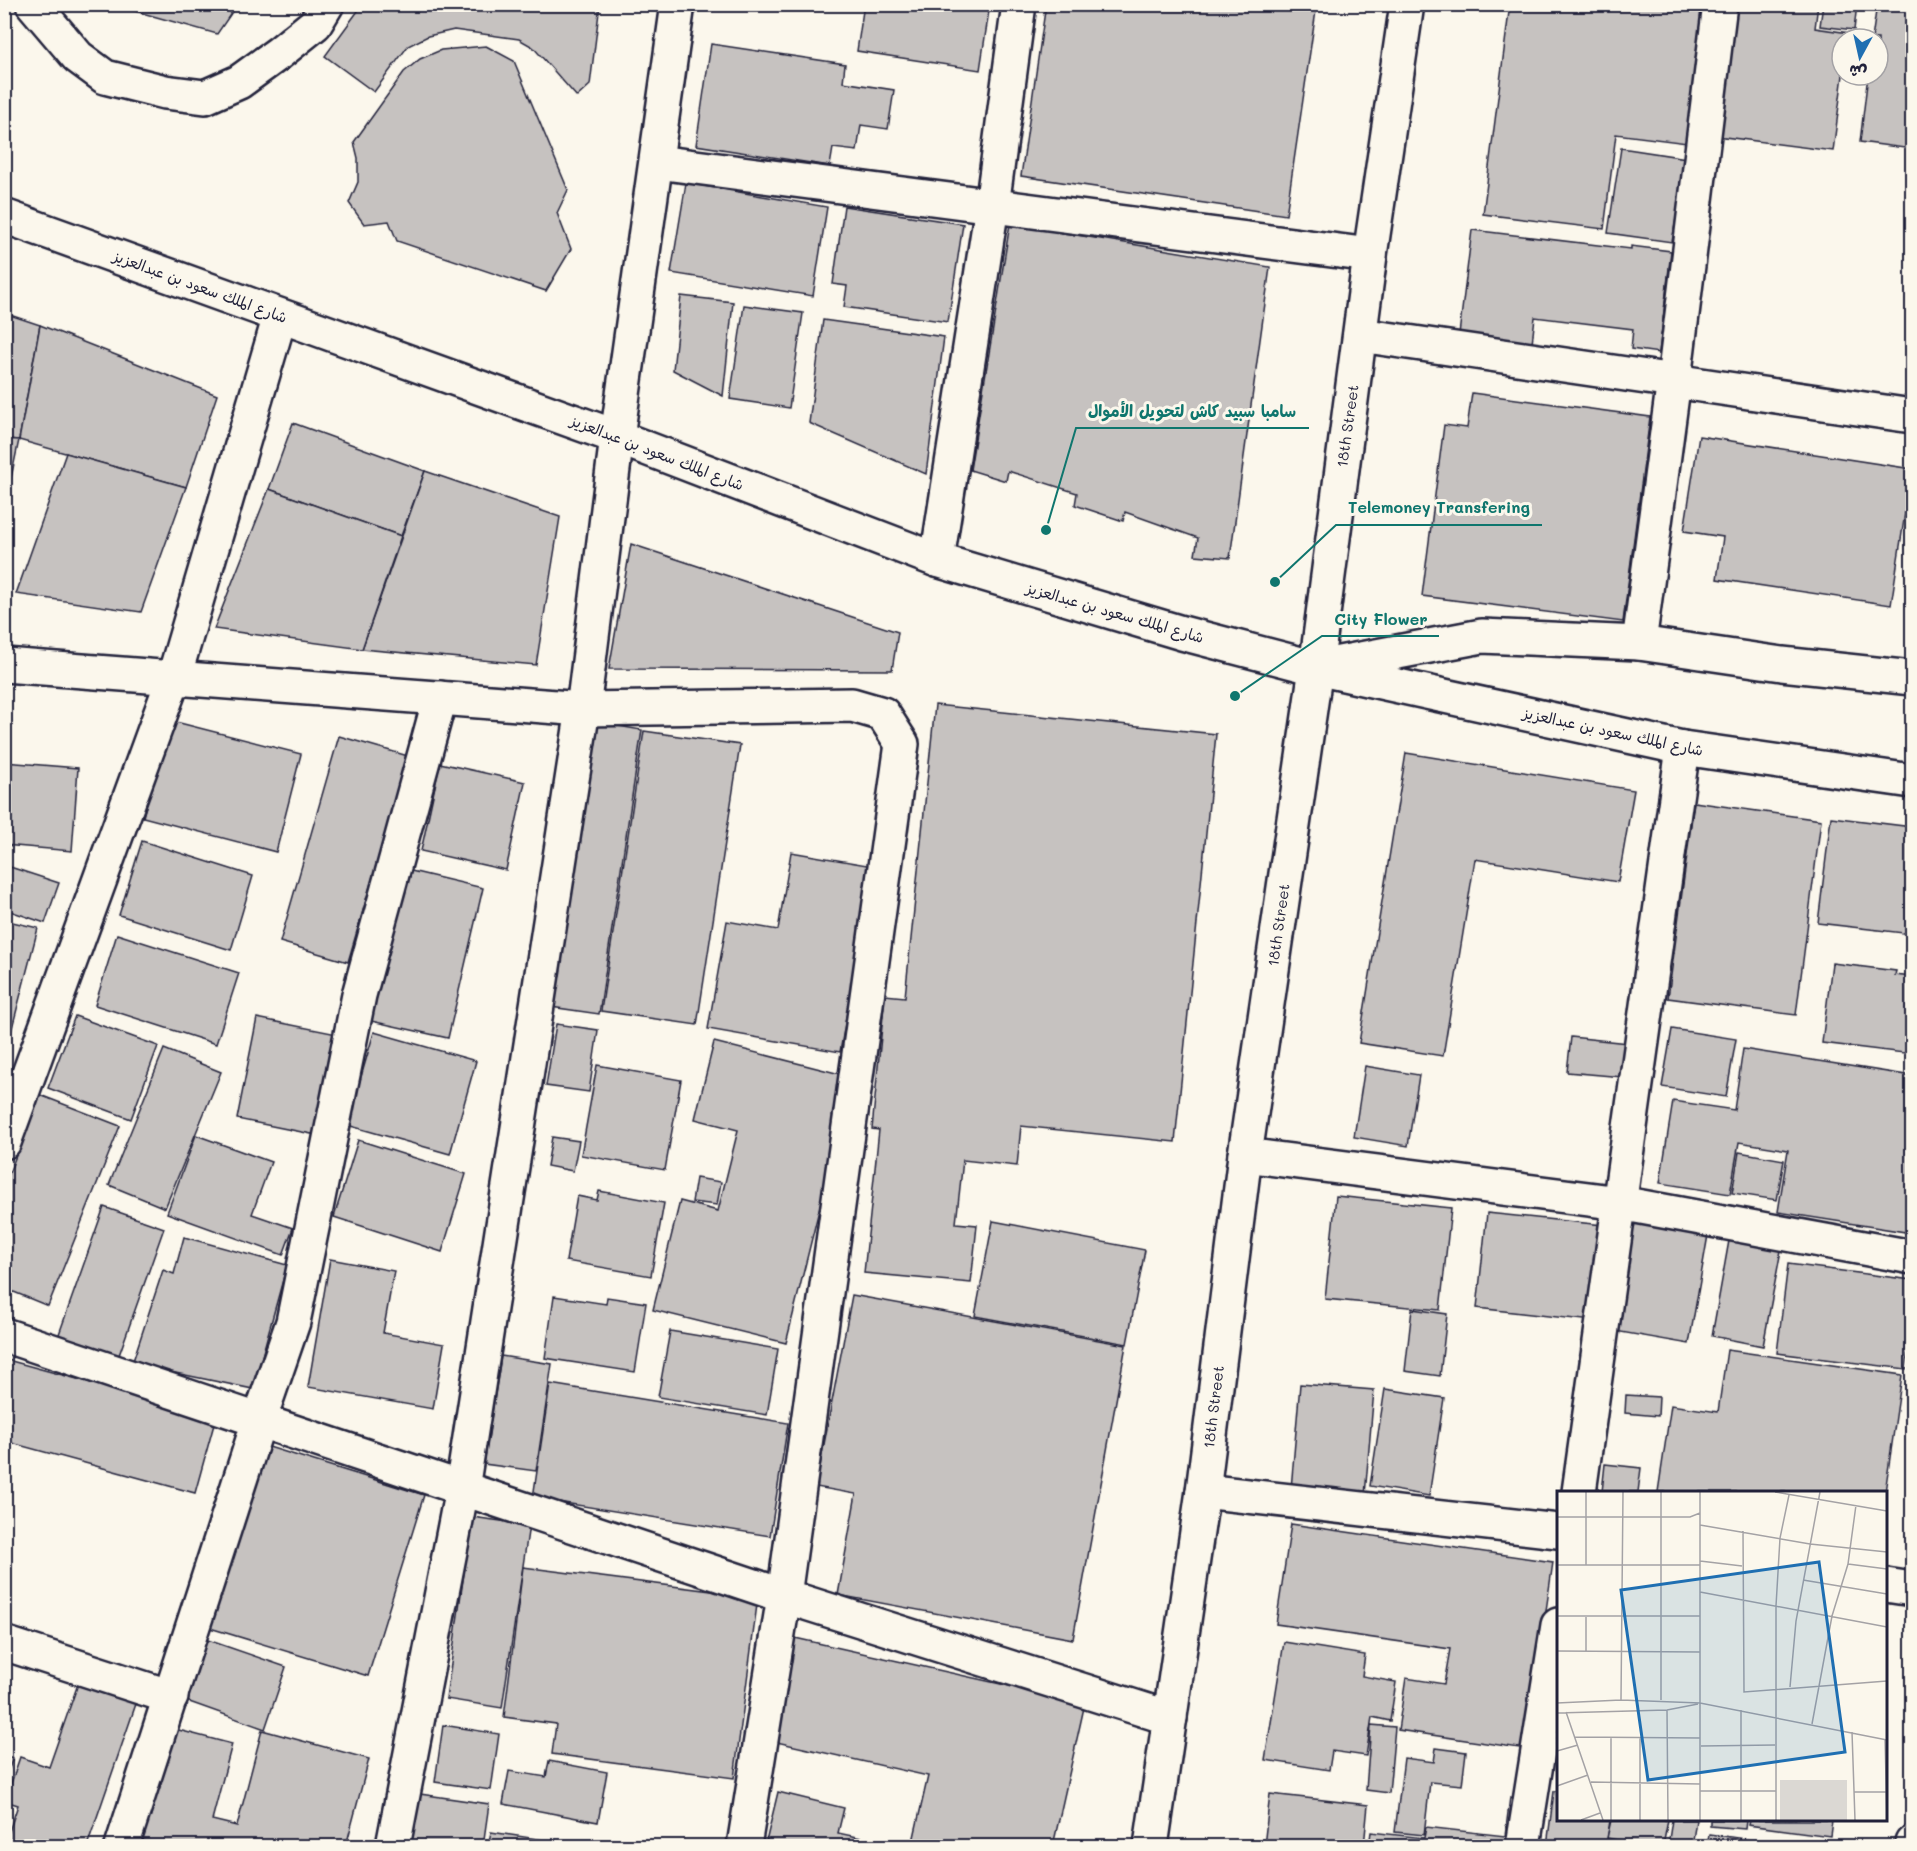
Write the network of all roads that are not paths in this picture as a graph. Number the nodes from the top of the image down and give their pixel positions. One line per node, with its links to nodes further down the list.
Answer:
1 (33, 4): 2 (street)
2 (327, 4)
3 (678, 4): 7 (street)
4 (1019, 4): 8 (street)
5 (1407, 4): 10 (street, 18th Street)
6 (1720, 4): 13 (street)
7 (657, 162): 8 (street); 15 (street)
8 (992, 206): 10 (street); 16 (street)
9 (4, 216): 11 (street, شارع الملك سعود بن عبدالعزيز)
10 (1370, 255): 12 (street, 18th Street)
11 (280, 316): 15 (street, شارع الملك سعود بن عبدالعزيز); 20 (street)
12 (1360, 335): 13 (street); 19 (street, 18th Street)
13 (1674, 380): 14 (street); 17 (street)
14 (1912, 416)
15 (617, 437): 16 (street, شارع الملك سعود بن عبدالعزيز); 23 (street)
16 (937, 560): 19 (street, شارع الملك سعود بن عبدالعزيز)
17 (1639, 643): 19 (street, شارع الملك سعود بن عبدالعزيز); 21 (street, شارع الملك سعود بن عبدالعزيز)
18 (4, 665): 20 (street)
19 (1316, 668): 24 (street, شارع الملك سعود بن عبدالعزيز); 27 (street, 18th Street)
20 (174, 677): 22 (street); 26 (street)
21 (1912, 678)
22 (441, 698): 23 (street); 31 (street)
23 (583, 709): 32 (street); 38 (street)
24 (1683, 748): 25 (street, شارع الملك سعود بن عبدالعزيز); 28 (street)
25 (1912, 781)
26 (4, 1142)
27 (1245, 1155): 28 (street); 33 (street, 18th Street)
28 (1620, 1203): 29 (street); 34 (street)
29 (1912, 1257)
30 (4, 1335): 31 (street)
31 (259, 1421): 32 (street); 41 (street)
32 (462, 1489): 38 (street); 44 (street)
33 (1203, 1491): 35 (street); 42 (street, 18th Street)
34 (1579, 1491)
35 (1557, 1531)
36 (1887, 1585): 37 (street)
37 (1912, 1589)
38 (784, 1596): 42 (street); 45 (street)
39 (1557, 1631): 47 (street)
40 (4, 1643): 41 (street)
41 (171, 1697): 43 (street)
42 (1170, 1718): 46 (street, 18th Street)
43 (122, 1846)
44 (393, 1846)
45 (744, 1846)
46 (1151, 1846)
47 (1522, 1846)

